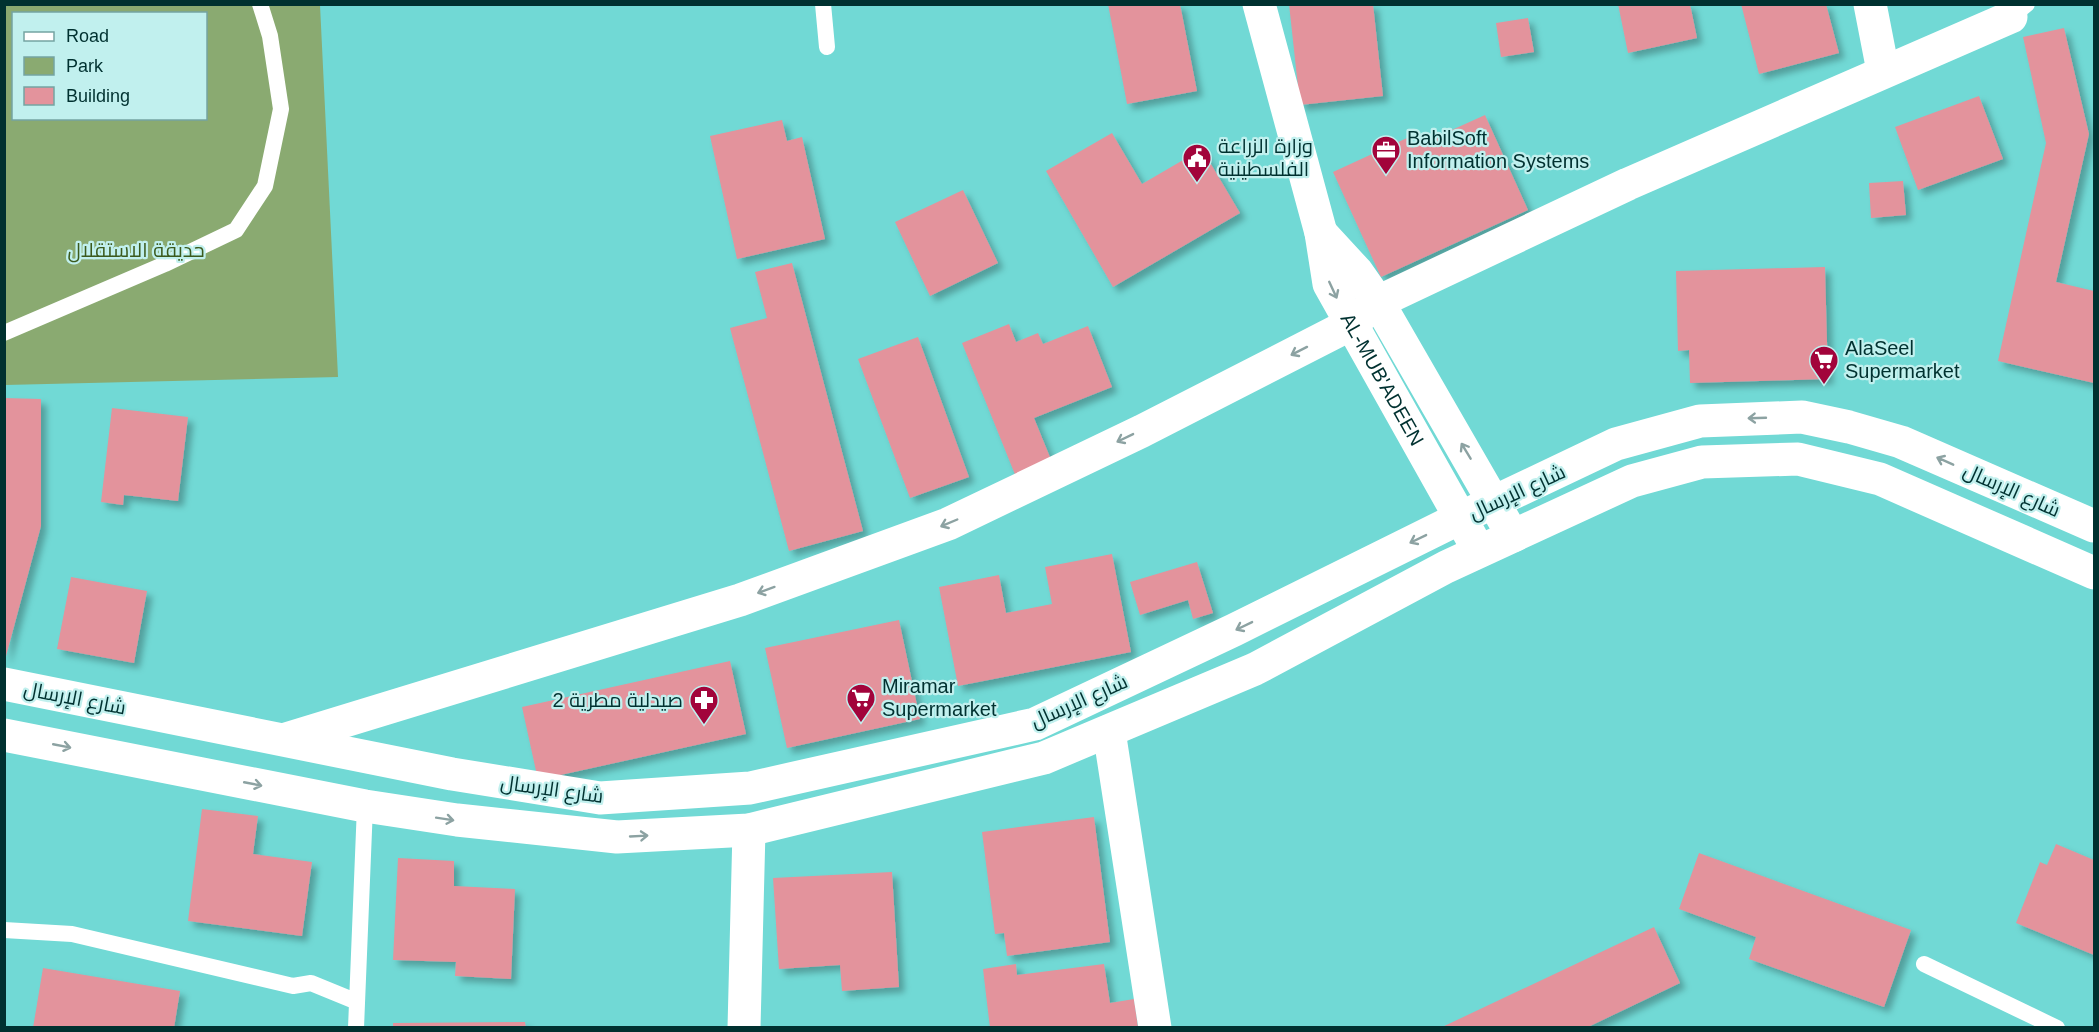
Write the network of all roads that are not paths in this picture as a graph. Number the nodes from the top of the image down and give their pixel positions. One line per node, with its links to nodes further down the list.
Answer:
1 (260, 4): 11 (lane)
2 (823, 4): 6 (lane)
3 (1259, 4): 8 (main road, AL-MUB'ADEEN)
4 (1870, 4): 7 (main road)
5 (2019, 11): 7 (main road)
6 (827, 47)
7 (1883, 71): 9 (main road)
8 (1322, 233): 9 (main road); 10 (main road, AL-MUB'ADEEN, one-way to 10)
9 (1378, 302): 10 (main road); 12 (main road, one-way to 9)
10 (1351, 324): 13 (main road, AL-MUB'ADEEN); 21 (main road, one-way to 21)
11 (4, 333)
12 (1496, 501): 13 (main road, شارع الإرسال); 14 (main road, شارع الإرسال, one-way to 12); 15 (main road)
13 (1460, 518): 16 (main road, AL-MUB'ADEEN); 21 (main road, شارع الإرسال, one-way to 21)
14 (2094, 526)
15 (1513, 536): 16 (main road, شارع الإرسال); 17 (main road, شارع الإرسال)
16 (1479, 551): 19 (main road, شارع الإرسال)
17 (2094, 573)
18 (4, 684): 21 (main road, شارع الإرسال)
19 (1109, 731): 23 (main road, شارع الإرسال); 29 (main road)
20 (4, 735): 22 (main road, شارع الإرسال, one-way to 22)
21 (286, 739)
22 (365, 806): 23 (main road, شارع الإرسال, one-way to 23); 26 (lane)
23 (749, 830): 28 (main road)
24 (4, 930): 26 (lane)
25 (1924, 964): 30 (lane)
26 (355, 1001): 27 (lane)
27 (356, 1028)
28 (744, 1028)
29 (1155, 1028)
30 (2057, 1028)

